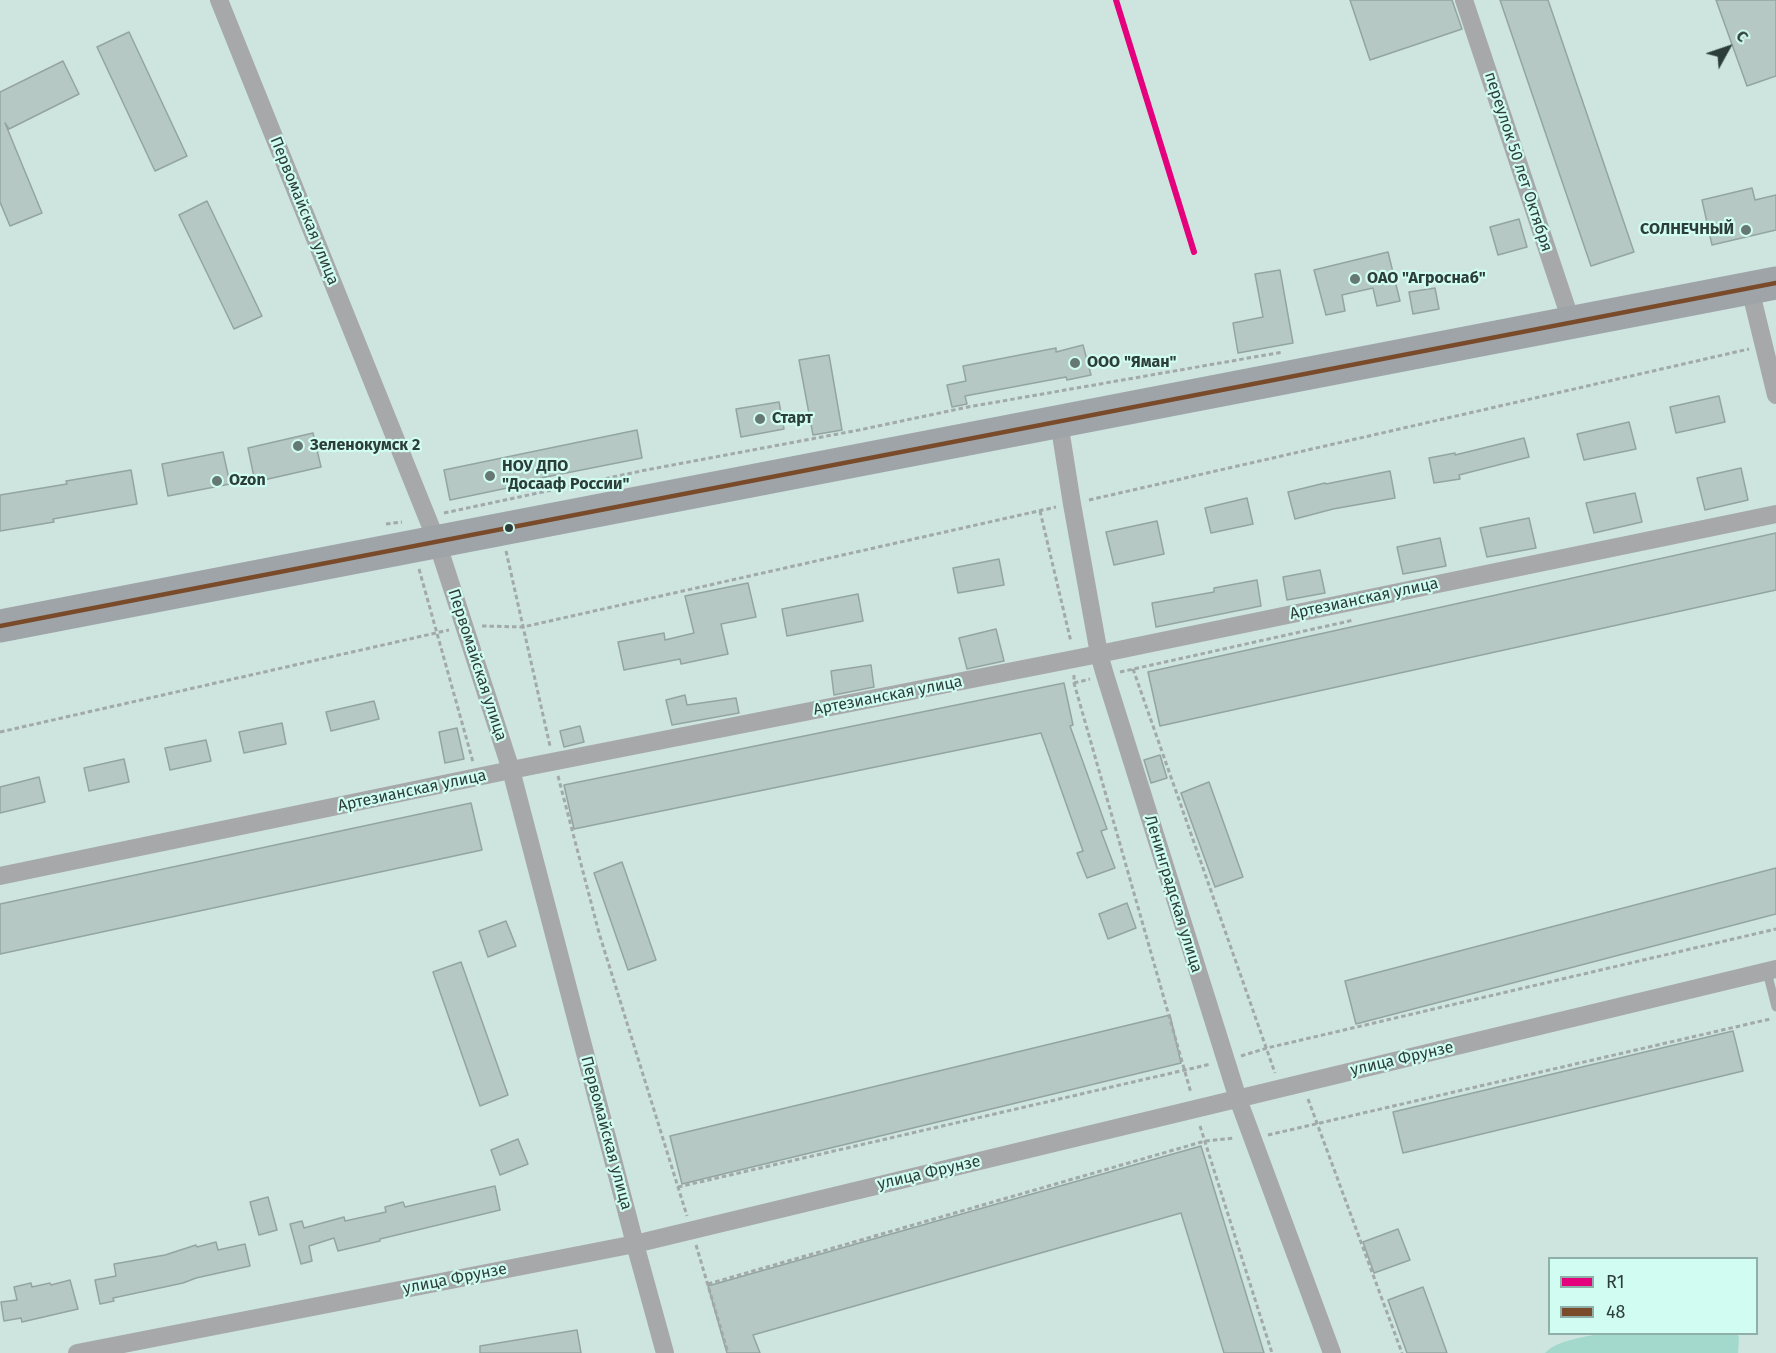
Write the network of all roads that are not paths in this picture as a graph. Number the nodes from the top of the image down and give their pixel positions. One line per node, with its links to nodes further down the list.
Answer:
1 (219, 0): 8 (street, Первомайская улица)
2 (1464, 0): 4 (street, переулок 50 лет Октября)
3 (1763, 286): 4 (highway); 5 (street)
4 (1572, 324): 6 (highway)
5 (1776, 395)
6 (1059, 422): 8 (highway); 10 (street, Ленинградская улица)
7 (1776, 514): 10 (street, Артезианская улица)
8 (426, 535): 9 (highway); 11 (street, Первомайская улица)
9 (0, 626)
10 (1100, 654): 11 (street, Артезианская улица); 15 (street, Ленинградская улица)
11 (511, 770): 12 (street, Артезианская улица); 16 (street, Первомайская улица)
12 (0, 876)
13 (1771, 970): 14 (lane); 15 (street, улица Фрунзе)
14 (1776, 1006)
15 (1238, 1099): 16 (street, улица Фрунзе); 19 (street, Ленинградская улица)
16 (635, 1244): 17 (street, улица Фрунзе); 18 (street, Первомайская улица)
17 (77, 1353)
18 (665, 1353)
19 (1332, 1353)

